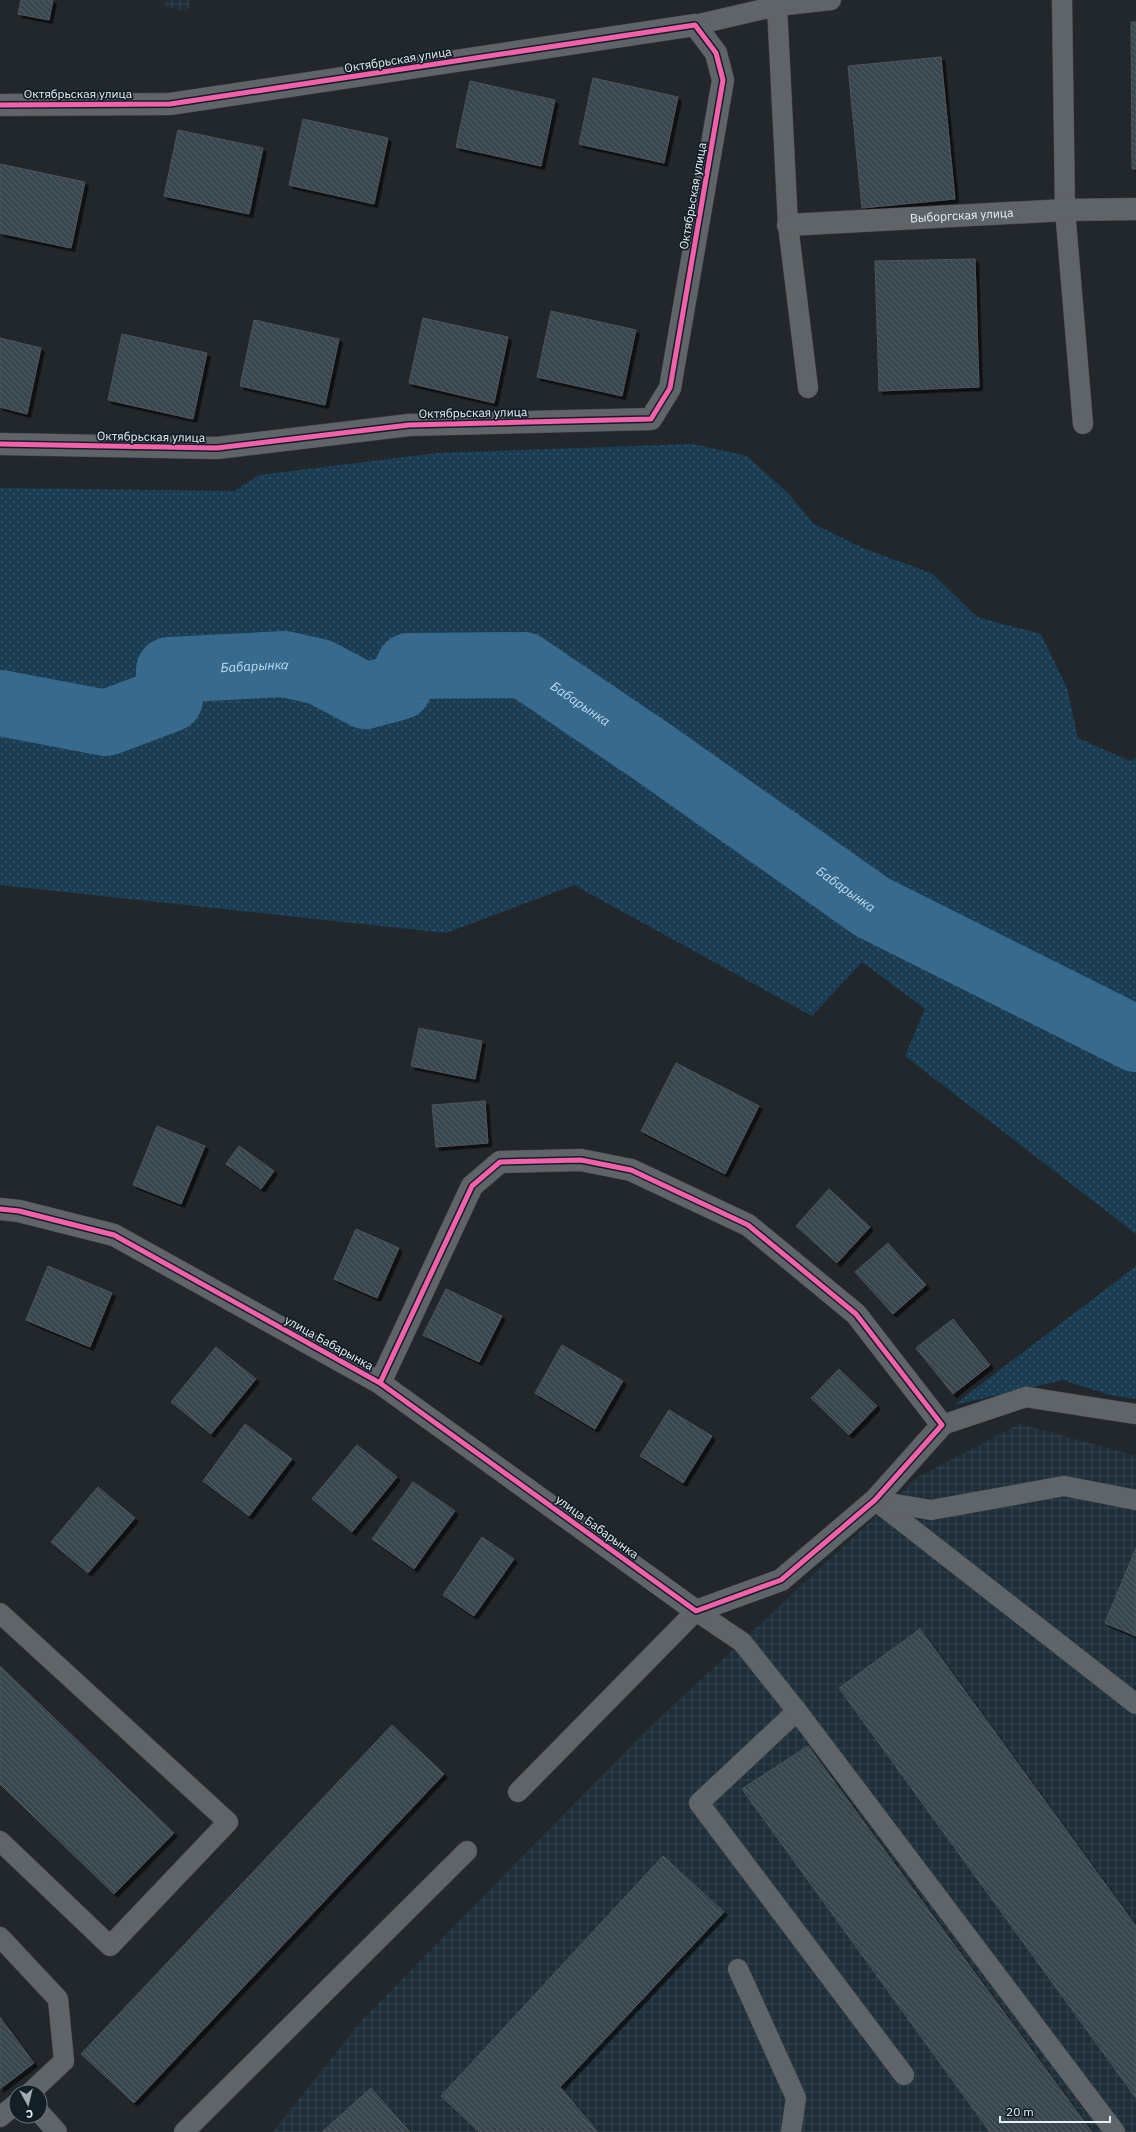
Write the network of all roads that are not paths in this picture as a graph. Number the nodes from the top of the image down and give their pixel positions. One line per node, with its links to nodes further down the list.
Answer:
1 (831, 0): 3 (lane)
2 (1062, 0): 7 (lane)
3 (777, 6): 4 (lane); 8 (lane)
4 (695, 25): 5 (street, Октябрьская улица); 11 (street, Октябрьская улица)
5 (0, 105)
6 (1136, 209): 7 (street, Выборгская улица)
7 (1065, 210): 8 (street, Выборгская улица); 10 (lane)
8 (788, 225): 9 (lane)
9 (808, 388)
10 (1083, 424)
11 (0, 444)
12 (0, 1209): 13 (street, улица Бабарынка)
13 (380, 1383): 15 (street); 18 (street, улица Бабарынка)
14 (1136, 1414): 15 (lane)
15 (942, 1424): 16 (street)
16 (875, 1500): 17 (lane); 18 (street); 20 (lane)
17 (1136, 1500)
18 (696, 1611): 21 (lane); 22 (lane)
19 (0, 1613): 23 (lane)
20 (1136, 1704)
21 (797, 1711): 27 (lane); 35 (lane)
22 (518, 1792)
23 (0, 1842)
24 (467, 1851): 33 (lane)
25 (0, 1937): 28 (lane)
26 (738, 1969): 34 (lane)
27 (904, 2075)
28 (40, 2084)
29 (8, 2110): 30 (lane)
30 (0, 2117)
31 (48, 2122): 32 (lane)
32 (57, 2132)
33 (184, 2132)
34 (791, 2132)
35 (1115, 2132)

